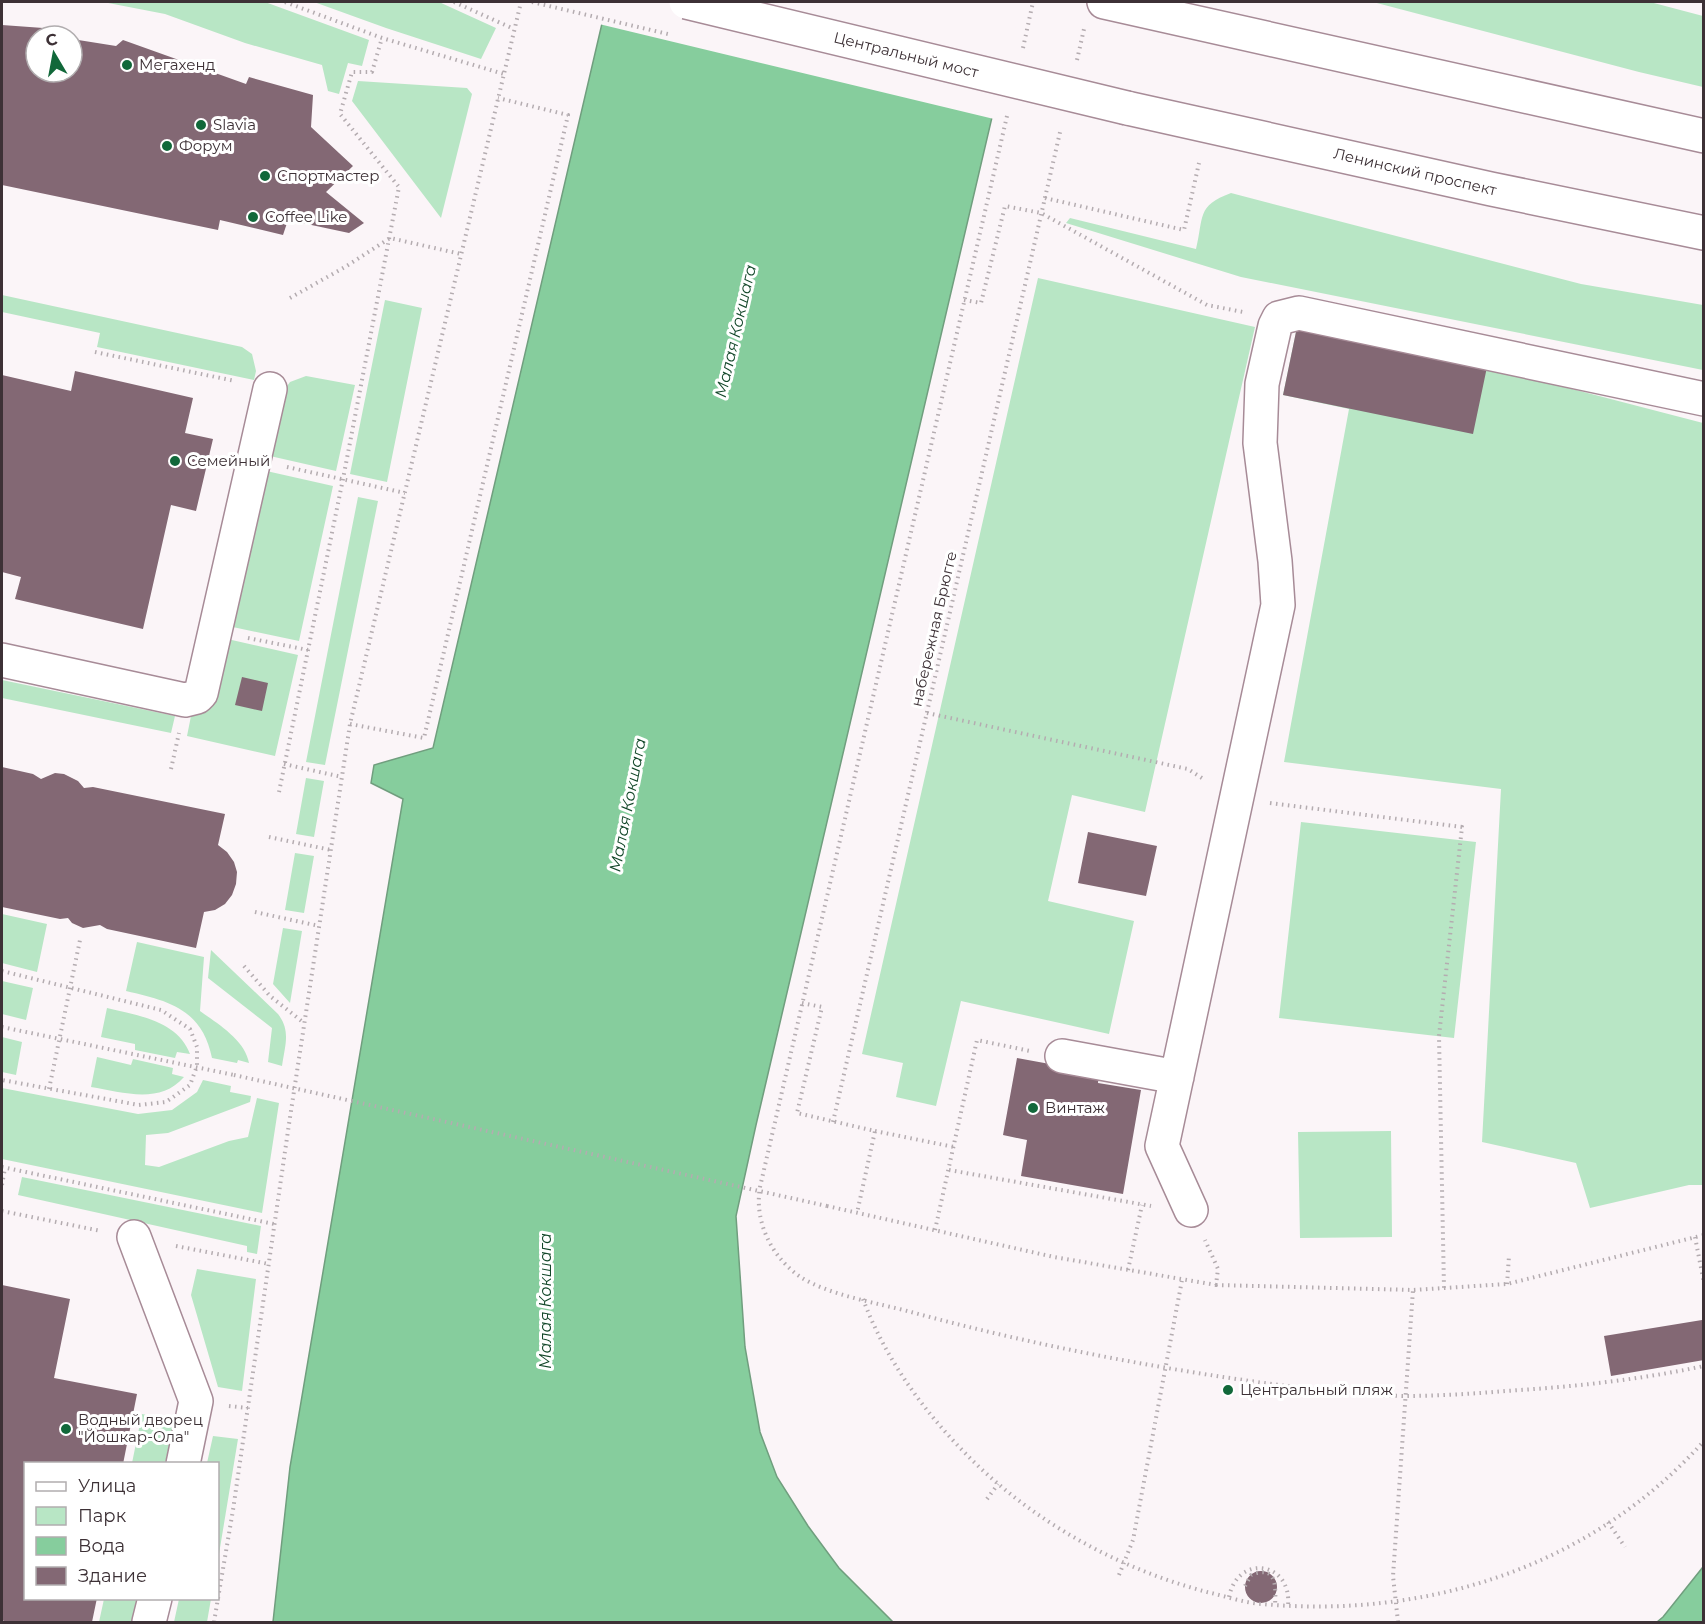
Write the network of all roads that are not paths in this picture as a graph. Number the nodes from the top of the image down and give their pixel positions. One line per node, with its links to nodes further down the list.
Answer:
1 (686, 2): 3 (main road, Центральный мост, bridge)
2 (1104, 2): 4 (main road)
3 (1127, 108): 5 (main road, Ленинский проспект)
4 (1704, 136)
5 (1704, 233)
6 (270, 388): 8 (main road)
7 (1704, 399): 10 (main road)
8 (2, 660)
9 (1062, 1056): 10 (main road)
10 (1177, 1077): 11 (main road)
11 (1191, 1210)
12 (134, 1238): 13 (main road)
13 (183, 1462)
14 (154, 1600): 15 (main road)
15 (150, 1623)

